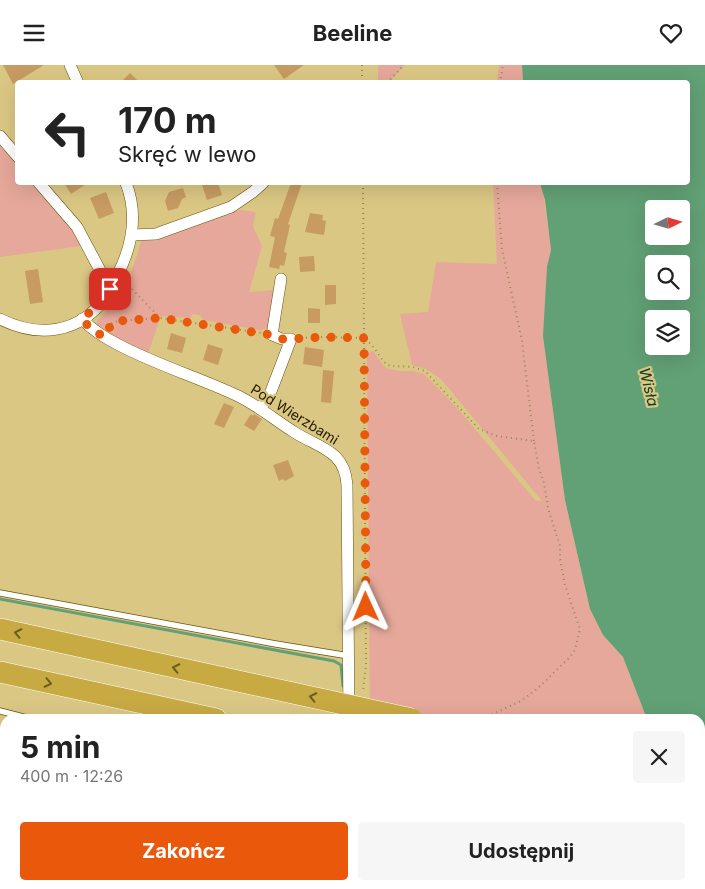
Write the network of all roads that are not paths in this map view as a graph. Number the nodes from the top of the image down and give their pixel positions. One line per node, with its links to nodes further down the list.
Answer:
1 (70, 65): 2 (street)
2 (77, 80)
3 (0, 136): 4 (street)
4 (15, 154)
5 (41, 185): 10 (street)
6 (127, 185): 8 (street)
7 (261, 185): 8 (street)
8 (132, 235): 10 (street)
9 (281, 279): 13 (street)
10 (110, 289): 12 (street)
11 (0, 319): 12 (street)
12 (82, 319): 13 (street, Pod Wierzbami)
13 (260, 409): 16 (street, Pod Wierzbami)
14 (0, 593): 16 (lane)
15 (0, 629): 20 (highway, one-way to 15, bridge)
16 (349, 656): 19 (street, Pod Wierzbami)
17 (0, 672): 18 (highway, one-way to 18)
18 (193, 714)
19 (349, 714)
20 (389, 714)

